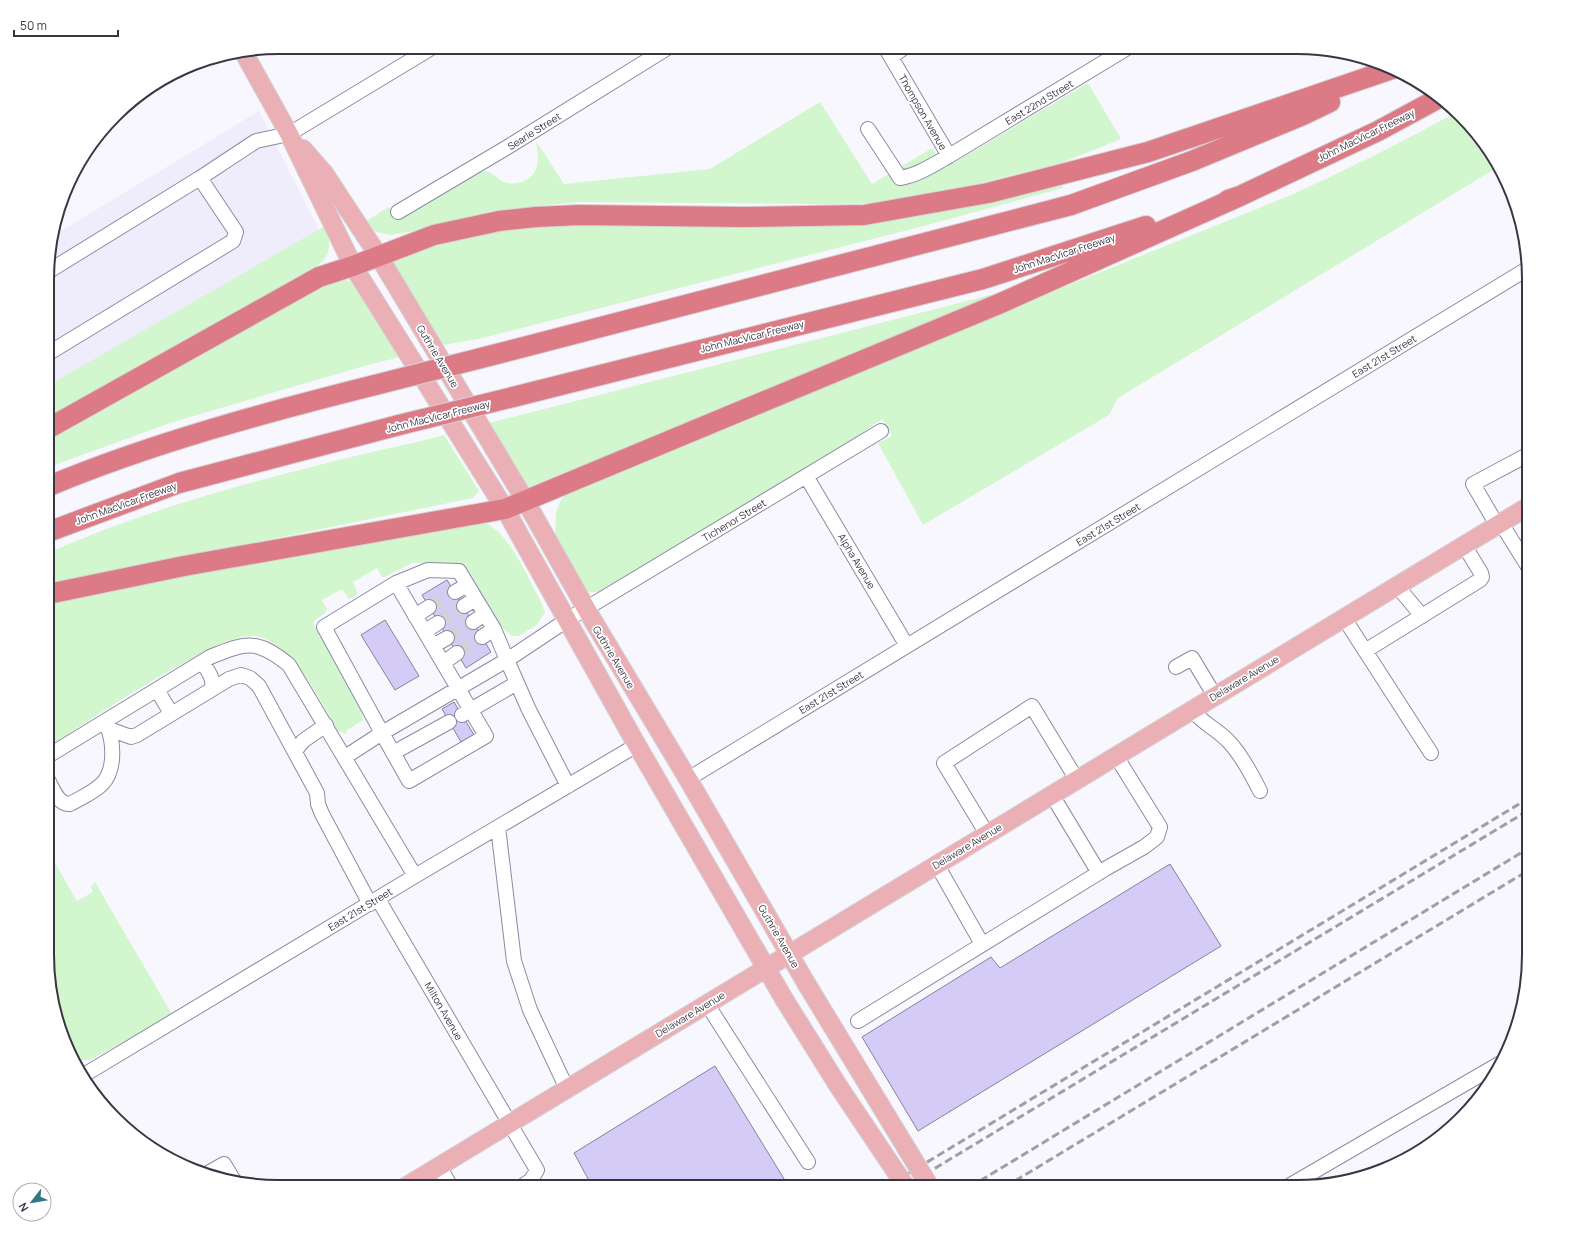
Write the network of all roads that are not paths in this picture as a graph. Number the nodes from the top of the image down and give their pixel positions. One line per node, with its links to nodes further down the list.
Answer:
1 (421, 54): 10 (street)
2 (658, 54): 14 (street, Searle Street)
3 (889, 54): 11 (street, Thompson Avenue)
4 (1118, 54): 11 (street, East 22nd Street)
5 (246, 57): 10 (main road, Guthrie Avenue)
6 (1385, 72): 15 (highway)
7 (1386, 72): 24 (highway, bridge)
8 (1434, 101): 13 (highway, John MacVicar Freeway)
9 (868, 129): 11 (street, East 22nd Street)
10 (289, 134): 12 (street); 15 (main road, Guthrie Avenue); 16 (main road, Guthrie Avenue)
11 (949, 156)
12 (200, 178): 17 (street); 19 (street)
13 (1240, 196): 25 (highway); 29 (highway, John MacVicar Freeway, bridge)
14 (398, 212)
15 (378, 255): 16 (highway); 25 (main road, Guthrie Avenue)
16 (353, 266): 20 (highway); 26 (main road, Guthrie Avenue)
17 (54, 268)
18 (1522, 272): 53 (street, East 21st Street)
19 (54, 350)
20 (54, 425)
21 (882, 431): 23 (street, Tichenor Street)
22 (1522, 458): 28 (street)
23 (806, 476): 40 (street, Tichenor Street); 53 (street, Alpha Avenue)
24 (54, 484)
25 (526, 502): 26 (highway); 40 (main road, Guthrie Avenue)
26 (505, 509): 36 (highway); 45 (main road, Guthrie Avenue)
27 (1522, 510): 28 (main road, Delaware Avenue)
28 (1499, 524): 30 (main road, Delaware Avenue); 31 (street)
29 (54, 530)
30 (1464, 545): 34 (main road, Delaware Avenue); 43 (street)
31 (1522, 558)
32 (396, 583): 33 (street); 42 (street); 71 (street)
33 (467, 585): 35 (street); 37 (street)
34 (1396, 586): 43 (street); 44 (main road, Delaware Avenue)
35 (454, 592)
36 (54, 593)
37 (476, 599): 38 (street); 41 (street)
38 (464, 606)
39 (429, 607): 42 (street)
40 (587, 610): 45 (street, Tichenor Street); 79 (main road, Guthrie Avenue)
41 (485, 614): 46 (street); 48 (street)
42 (415, 616): 49 (street)
43 (1422, 616): 54 (street)
44 (1344, 618): 54 (street); 64 (main road, Delaware Avenue)
45 (568, 620): 56 (street, Tichenor Street); 72 (main road, Guthrie Avenue)
46 (473, 622)
47 (438, 623): 49 (street)
48 (494, 629): 50 (street); 56 (street)
49 (425, 631): 52 (street)
50 (482, 637)
51 (447, 638): 52 (street)
52 (433, 646): 58 (street)
53 (907, 646): 79 (street, East 21st Street)
54 (1365, 651): 76 (street)
55 (457, 653): 58 (street)
56 (507, 660): 60 (street); 61 (street, Tichenor Street)
57 (202, 662): 62 (street); 63 (street); 70 (street)
58 (443, 663): 61 (street)
59 (1176, 667): 64 (street)
60 (517, 684): 66 (street); 81 (street)
61 (458, 688): 66 (street); 71 (street, Tichenor Street)
62 (212, 689): 67 (street, Milton Avenue); 73 (street, Milton Avenue)
63 (157, 690): 67 (street); 69 (street)
64 (1215, 696): 65 (main road, Delaware Avenue)
65 (1192, 710): 77 (main road, Delaware Avenue); 83 (street)
66 (466, 712): 75 (street)
67 (168, 715): 69 (street, Milton Avenue)
68 (449, 722): 75 (street)
69 (107, 725): 74 (street); 82 (street)
70 (326, 726): 73 (street); 78 (street)
71 (382, 733): 75 (street); 78 (street, Tichenor Street)
72 (637, 745): 81 (street, East 21st Street); 93 (main road, Guthrie Avenue)
73 (295, 751): 90 (street, Milton Avenue)
74 (54, 753)
75 (393, 753)
76 (1431, 754)
77 (1116, 756): 80 (main road, Delaware Avenue); 88 (street)
78 (345, 757): 89 (street)
79 (688, 779): 92 (main road, Guthrie Avenue)
80 (1077, 780): 84 (main road, Delaware Avenue); 86 (street)
81 (568, 786): 85 (street, East 21st Street)
82 (54, 790)
83 (1260, 791)
84 (1052, 795): 86 (main road, Delaware Avenue); 88 (street)
85 (498, 827): 89 (street, East 21st Street); 98 (street)
86 (987, 834): 87 (main road, Delaware Avenue)
87 (936, 865): 91 (street); 92 (main road, Delaware Avenue)
88 (1099, 873): 91 (street)
89 (415, 876): 90 (street, East 21st Street)
90 (374, 901): 97 (street, East 21st Street); 99 (street, Milton Avenue)
91 (982, 944): 95 (street)
92 (789, 954): 93 (main road, Delaware Avenue); 108 (main road, Guthrie Avenue, bridge)
93 (766, 969): 94 (main road, Delaware Avenue); 107 (main road, Guthrie Avenue, bridge)
94 (707, 1004): 98 (main road, Delaware Avenue); 100 (street)
95 (858, 1021)
96 (1491, 1069): 109 (street)
97 (88, 1073)
98 (567, 1089): 99 (main road, Delaware Avenue)
99 (510, 1123): 101 (main road, Delaware Avenue); 106 (street, Milton Avenue)
100 (808, 1162)
101 (439, 1166): 104 (main road, Delaware Avenue); 105 (street)
102 (214, 1170): 103 (street)
103 (230, 1175)
104 (416, 1180)
105 (447, 1180)
106 (531, 1180)
107 (901, 1180)
108 (926, 1180)
109 (1299, 1180)

